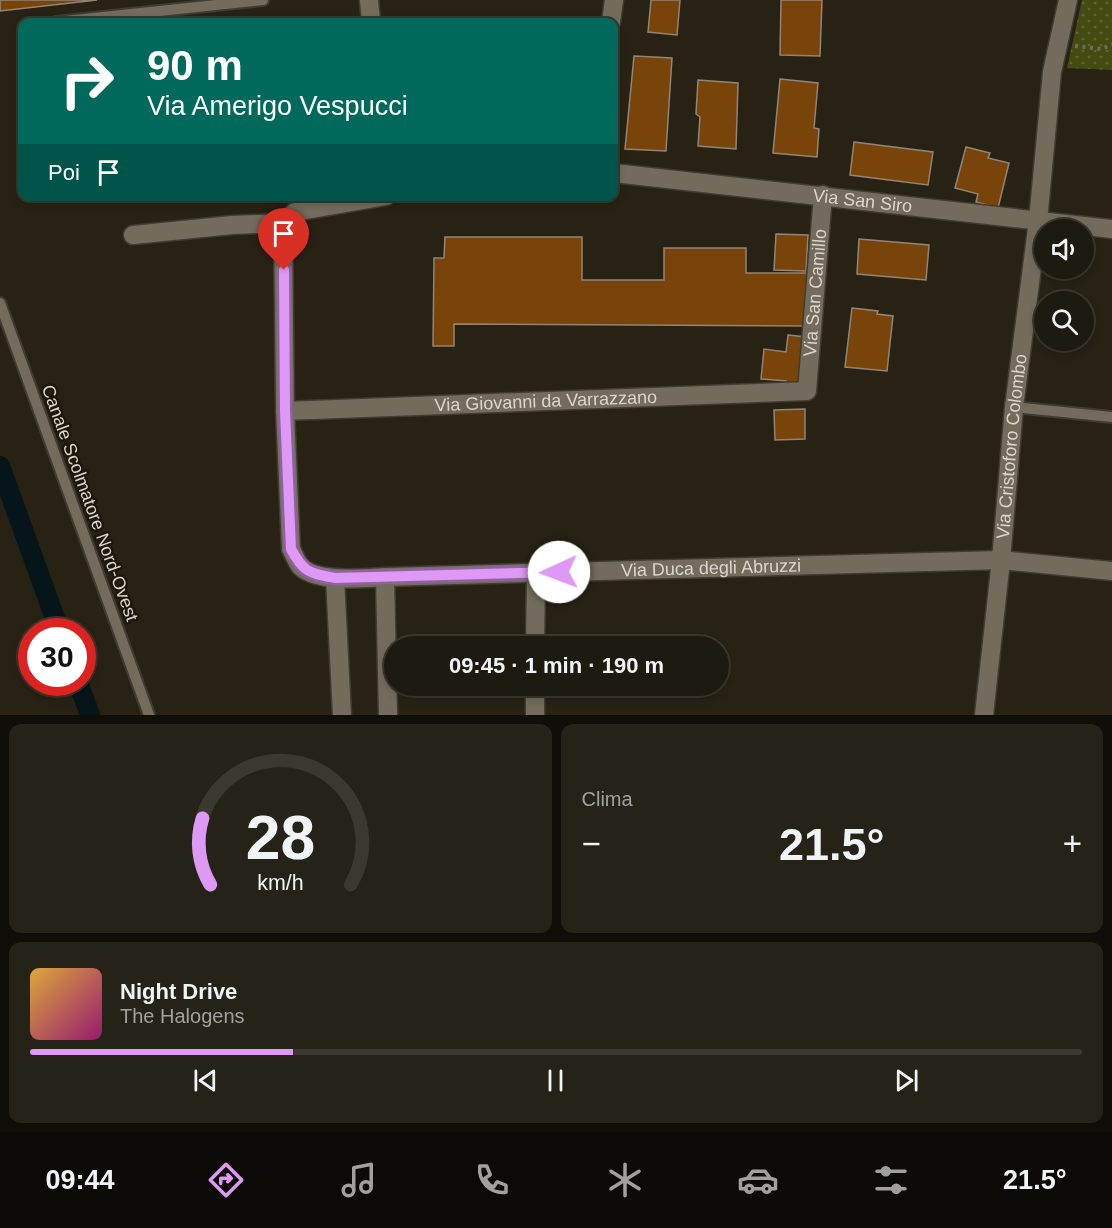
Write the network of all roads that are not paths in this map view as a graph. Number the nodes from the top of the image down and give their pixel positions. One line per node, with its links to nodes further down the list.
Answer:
1 (263, 0): 5 (lane)
2 (369, 0): 6 (street)
3 (614, 0): 7 (street)
4 (1068, 0): 11 (street, Via Cristoforo Colombo)
5 (94, 18)
6 (371, 18)
7 (611, 18)
8 (618, 173): 9 (street, Via San Siro)
9 (823, 195): 12 (street, Via San Siro); 19 (street, Via San Camillo)
10 (358, 201): 13 (street)
11 (1038, 219)
12 (1034, 221)
13 (283, 224): 16 (street); 21 (street)
14 (1094, 227): 15 (street, Via San Siro)
15 (1112, 229)
16 (132, 234)
17 (1034, 252): 20 (street, Via Cristoforo Colombo)
18 (0, 303): 30 (lane, Canale Scolmatore Nord-Ovest)
19 (807, 391): 21 (street, Via Giovanni da Varrazzano)
20 (1014, 407): 22 (lane); 23 (street, Via Cristoforo Colombo)
21 (285, 411): 27 (street, Via Duca degli Abruzzi)
22 (1112, 417)
23 (1001, 560): 24 (street, Via Duca degli Abruzzi); 25 (street, Via Duca degli Abruzzi); 34 (street, Via Cristoforo Colombo)
24 (1112, 571)
25 (536, 573): 26 (street, Via Duca degli Abruzzi); 28 (street)
26 (385, 577): 27 (street, Via Duca degli Abruzzi); 32 (street)
27 (335, 578): 31 (street)
28 (535, 636)
29 (535, 696): 33 (street)
30 (149, 715)
31 (342, 715)
32 (388, 715)
33 (535, 715)
34 (984, 715)

